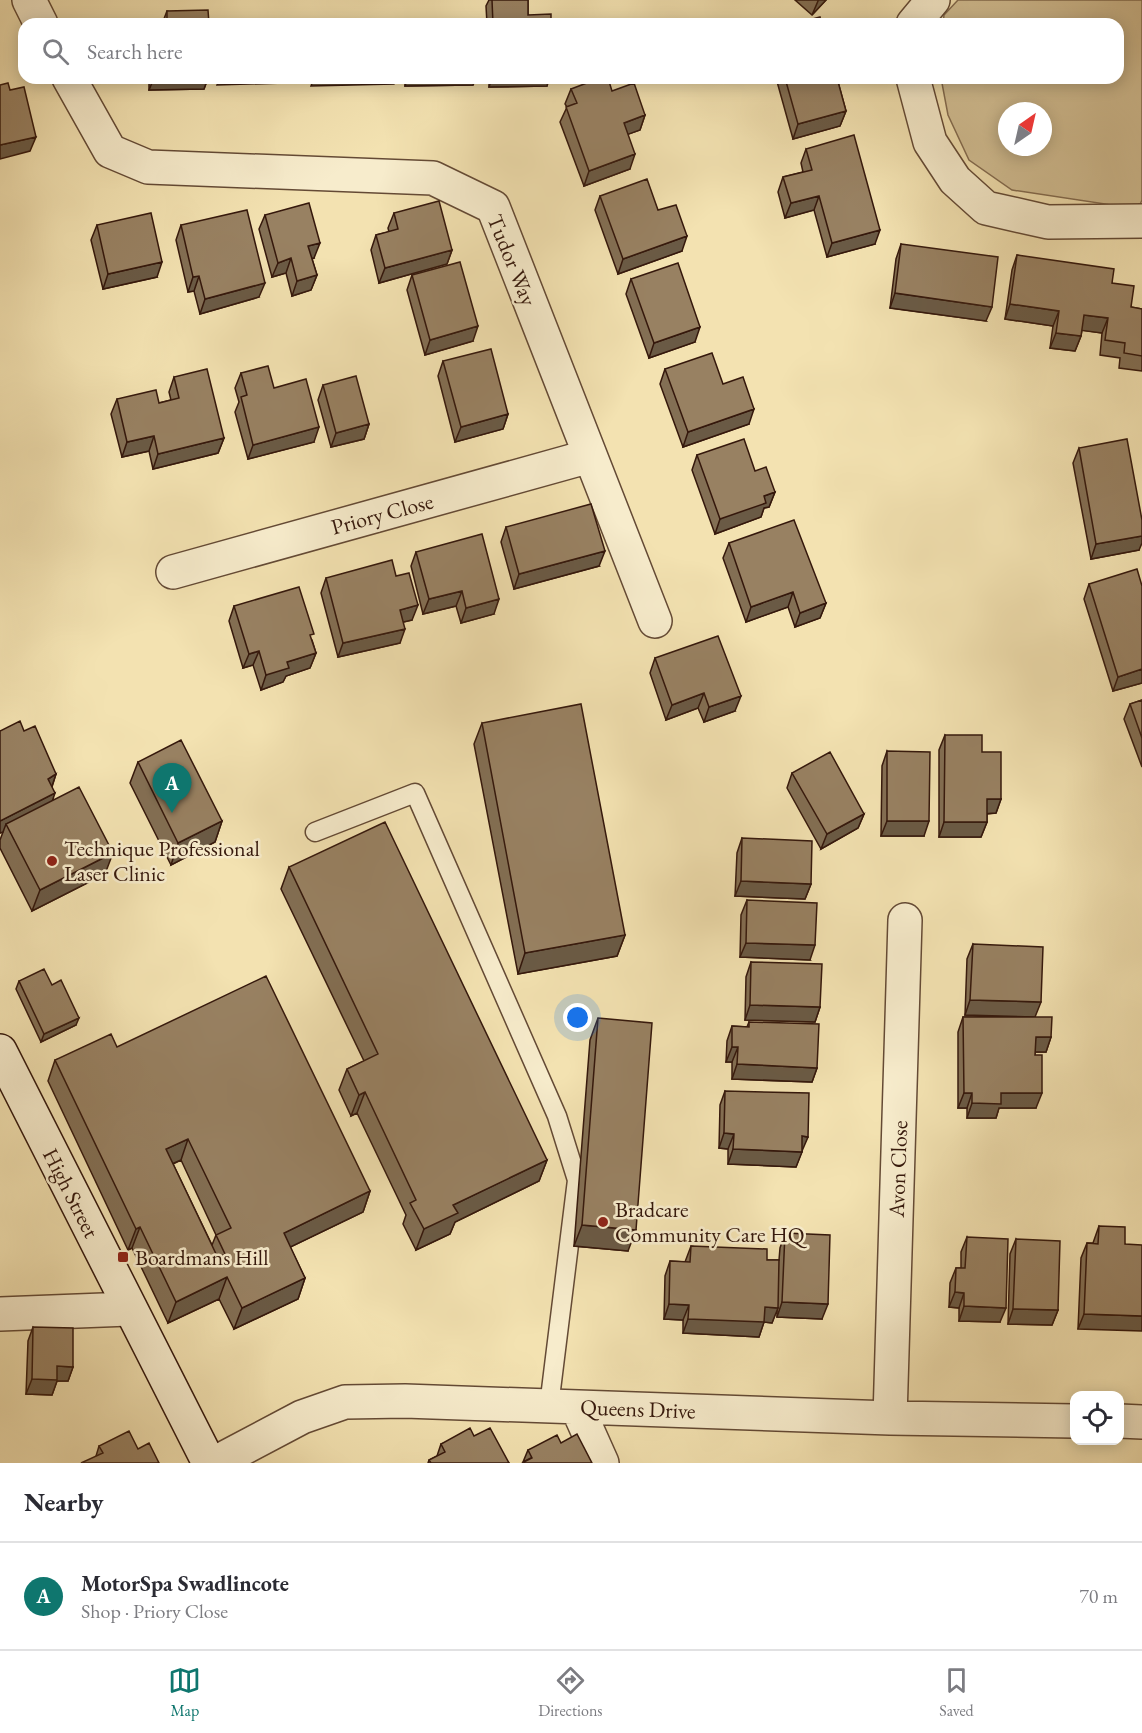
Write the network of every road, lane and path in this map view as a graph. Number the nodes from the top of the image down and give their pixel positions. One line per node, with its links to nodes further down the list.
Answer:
1 (29, 0): 3 (street)
2 (933, 0): 4 (street)
3 (38, 18)
4 (918, 18)
5 (72, 84): 8 (street, Tudor Way)
6 (915, 84): 7 (street)
7 (1142, 221)
8 (590, 456): 9 (street, Priory Close); 10 (street, Tudor Way)
9 (173, 572)
10 (655, 621)
11 (315, 832): 16 (lane)
12 (905, 920): 17 (street, Avon Close)
13 (0, 1051): 14 (street, High Street)
14 (129, 1309): 15 (street); 21 (street, High Street)
15 (0, 1314)
16 (563, 1407): 17 (street, Queens Drive); 22 (street, Queens Drive); 23 (street)
17 (890, 1418): 18 (street, Queens Drive)
18 (1070, 1421)
19 (1124, 1422): 20 (street)
20 (1142, 1422)
21 (209, 1463)
22 (215, 1463)
23 (602, 1463)

